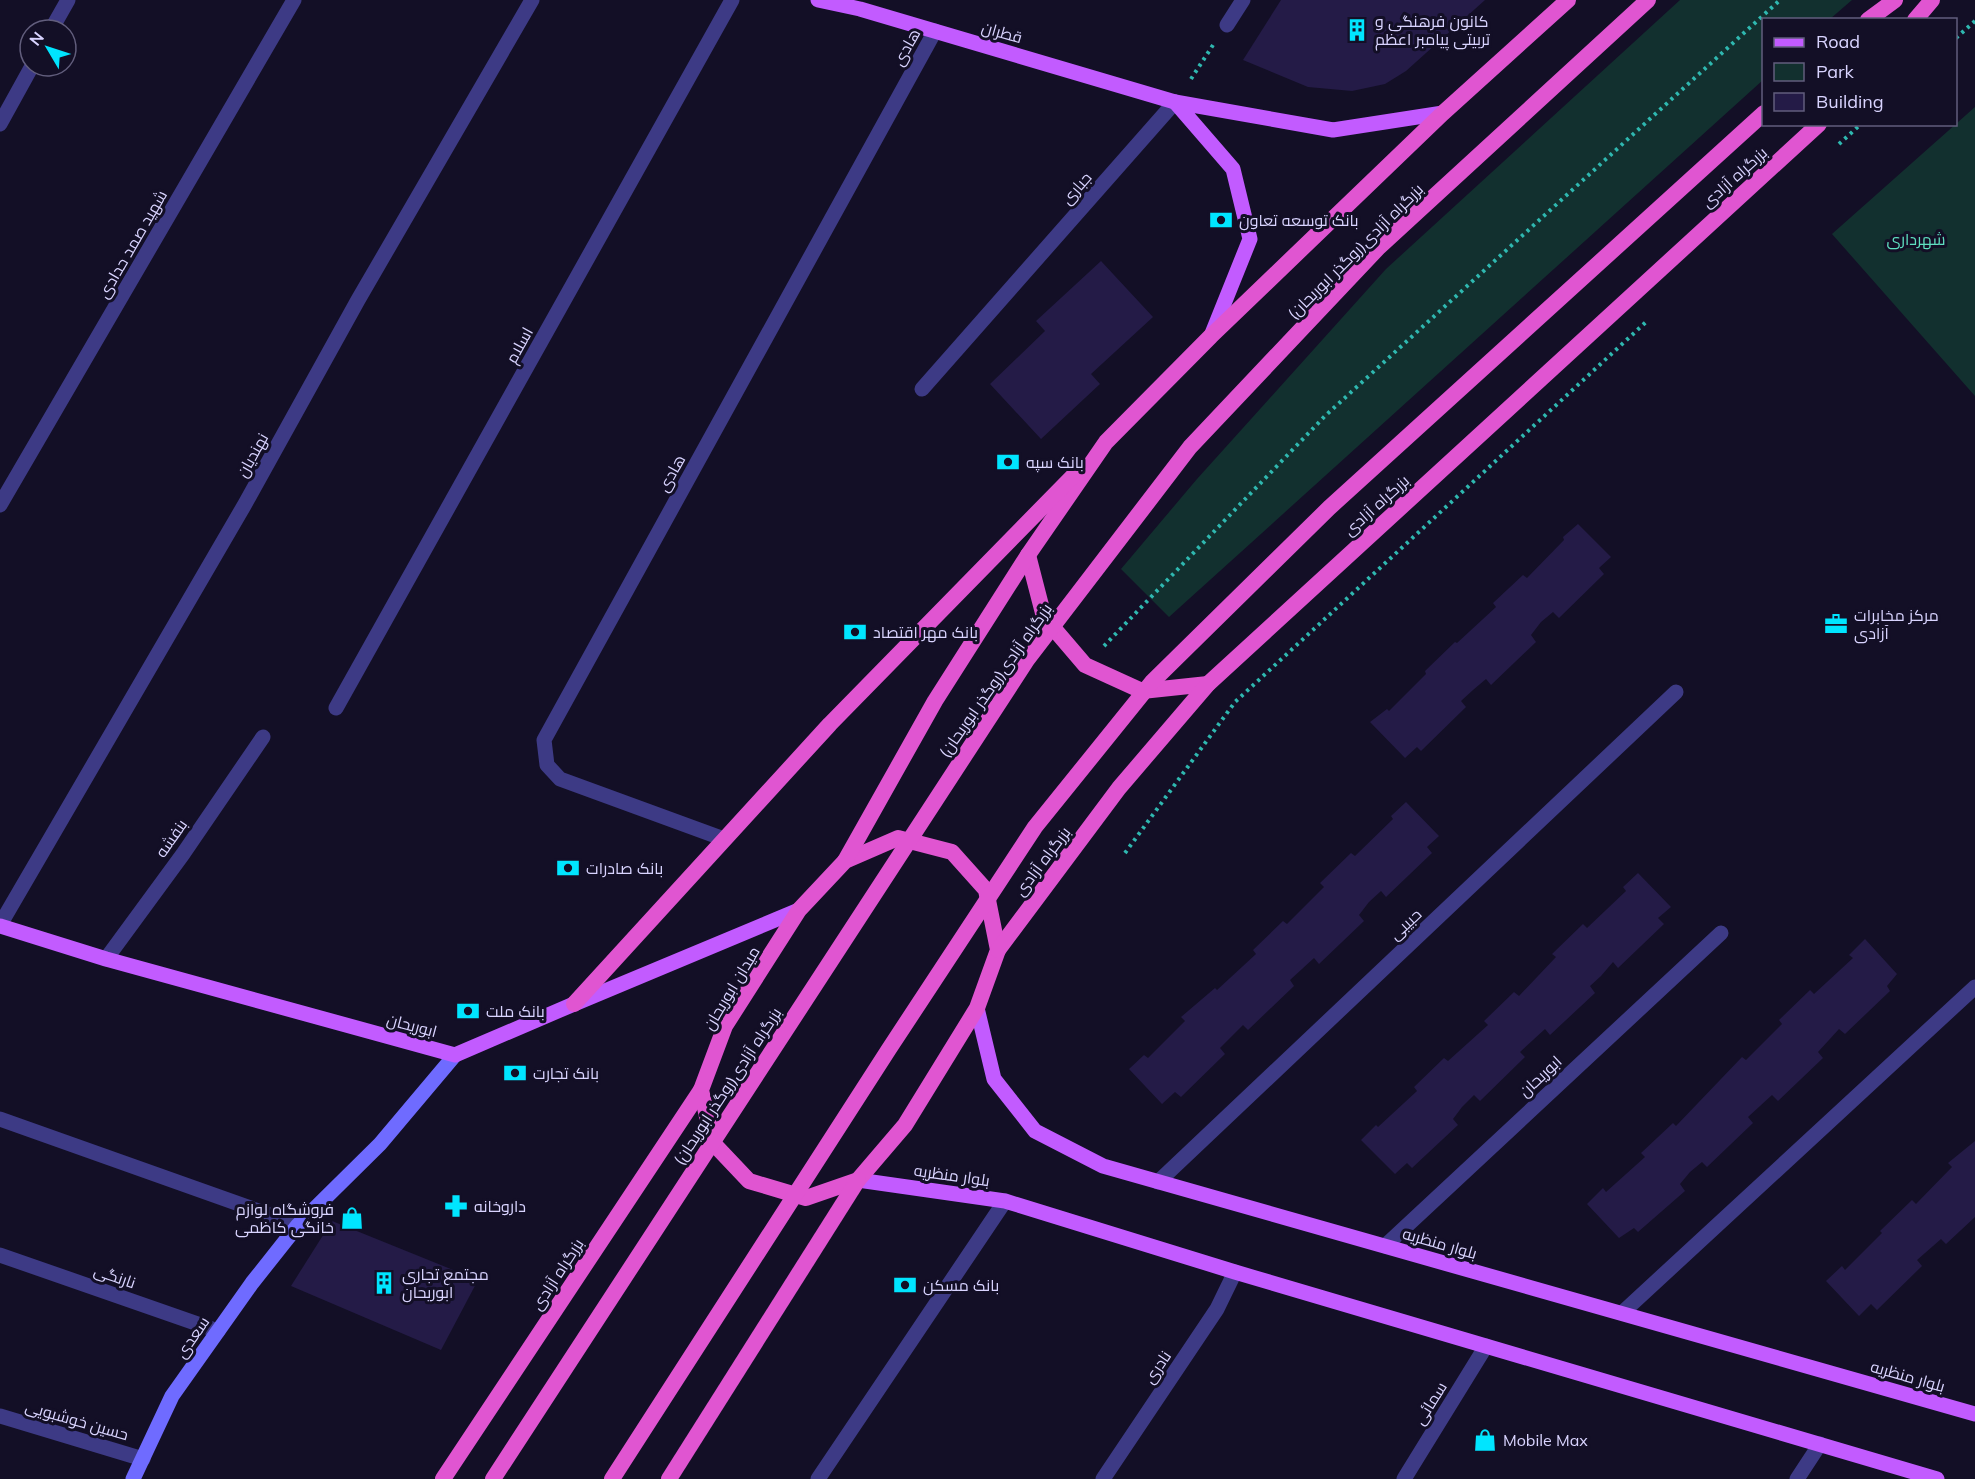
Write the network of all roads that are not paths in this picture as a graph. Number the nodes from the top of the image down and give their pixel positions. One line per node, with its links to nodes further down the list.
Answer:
1 (68, 0): 12 (street)
2 (294, 0): 26 (street, شهید صمد حدادی)
3 (532, 0): 35 (street, نهندیان)
4 (732, 0): 30 (street, اسلام)
5 (818, 0): 11 (main road, قطران)
6 (1243, 0): 15 (street)
7 (1568, 0): 19 (highway)
8 (1648, 0): 61 (highway, بزرگراه آزادی(روگذر ابوریحان), bridge)
9 (1894, 0): 13 (highway)
10 (1932, 0): 14 (highway)
11 (861, 5): 16 (main road, قطران)
12 (58, 18)
13 (1871, 18)
14 (1917, 18)
15 (1227, 25)
16 (935, 31): 18 (main road, قطران); 32 (street, هادی)
17 (25, 78): 21 (street)
18 (1175, 102): 19 (main road, قطران); 23 (main road); 24 (street, جباری)
19 (1443, 113): 23 (highway)
20 (1762, 115): 62 (highway, bridge)
21 (0, 124)
22 (1816, 126): 28 (highway, بزرگراه آزادی)
23 (1211, 336): 25 (highway)
24 (922, 390)
25 (1106, 442): 27 (highway); 32 (highway)
26 (0, 505)
27 (1028, 555): 28 (highway); 33 (highway)
28 (1208, 684): 37 (highway, بزرگراه آزادی)
29 (1676, 692): 46 (street, حبیبی)
30 (336, 708)
31 (263, 737): 38 (street, بنفشه)
32 (724, 839): 40 (highway)
33 (845, 861): 34 (highway, میدان ابوریحان); 37 (highway, میدان ابوریحان)
34 (800, 910): 40 (main road); 43 (highway, میدان ابوریحان)
35 (0, 925): 38 (main road, ابوریحان)
36 (1721, 933): 49 (street, ابوریحان)
37 (998, 950): 41 (highway)
38 (106, 959): 42 (main road, ابوریحان)
39 (1975, 987): 52 (street)
40 (574, 1004): 42 (main road)
41 (977, 1008): 45 (highway); 46 (main road, بلوار منظریه)
42 (455, 1055): 48 (main road, سعدی)
43 (701, 1090): 45 (highway); 60 (highway, بزرگراه آزادی)
44 (0, 1119): 48 (street)
45 (858, 1180): 47 (main road, بلوار منظریه); 63 (highway)
46 (1158, 1182): 49 (main road, بلوار منظریه)
47 (1005, 1201): 51 (main road, بلوار منظریه); 64 (street)
48 (298, 1226): 53 (main road, سعدی)
49 (1385, 1246): 52 (main road, بلوار منظریه)
50 (0, 1255): 53 (street, نارنگی)
51 (1235, 1272): 54 (main road, بلوار منظریه); 65 (street, نادری)
52 (1622, 1313): 55 (main road, بلوار منظریه)
53 (218, 1331): 58 (main road, سعدی)
54 (1486, 1346): 57 (main road, بلوار منظریه); 66 (street, سمائی)
55 (1975, 1414)
56 (0, 1416): 58 (street, حسین خوشبویی)
57 (1820, 1444): 67 (street); 68 (main road, بلوار منظریه)
58 (143, 1459): 59 (main road, سعدی)
59 (133, 1479)
60 (443, 1479)
61 (493, 1479)
62 (612, 1479)
63 (669, 1479)
64 (818, 1479)
65 (1103, 1479)
66 (1404, 1479)
67 (1797, 1479)
68 (1937, 1479)

